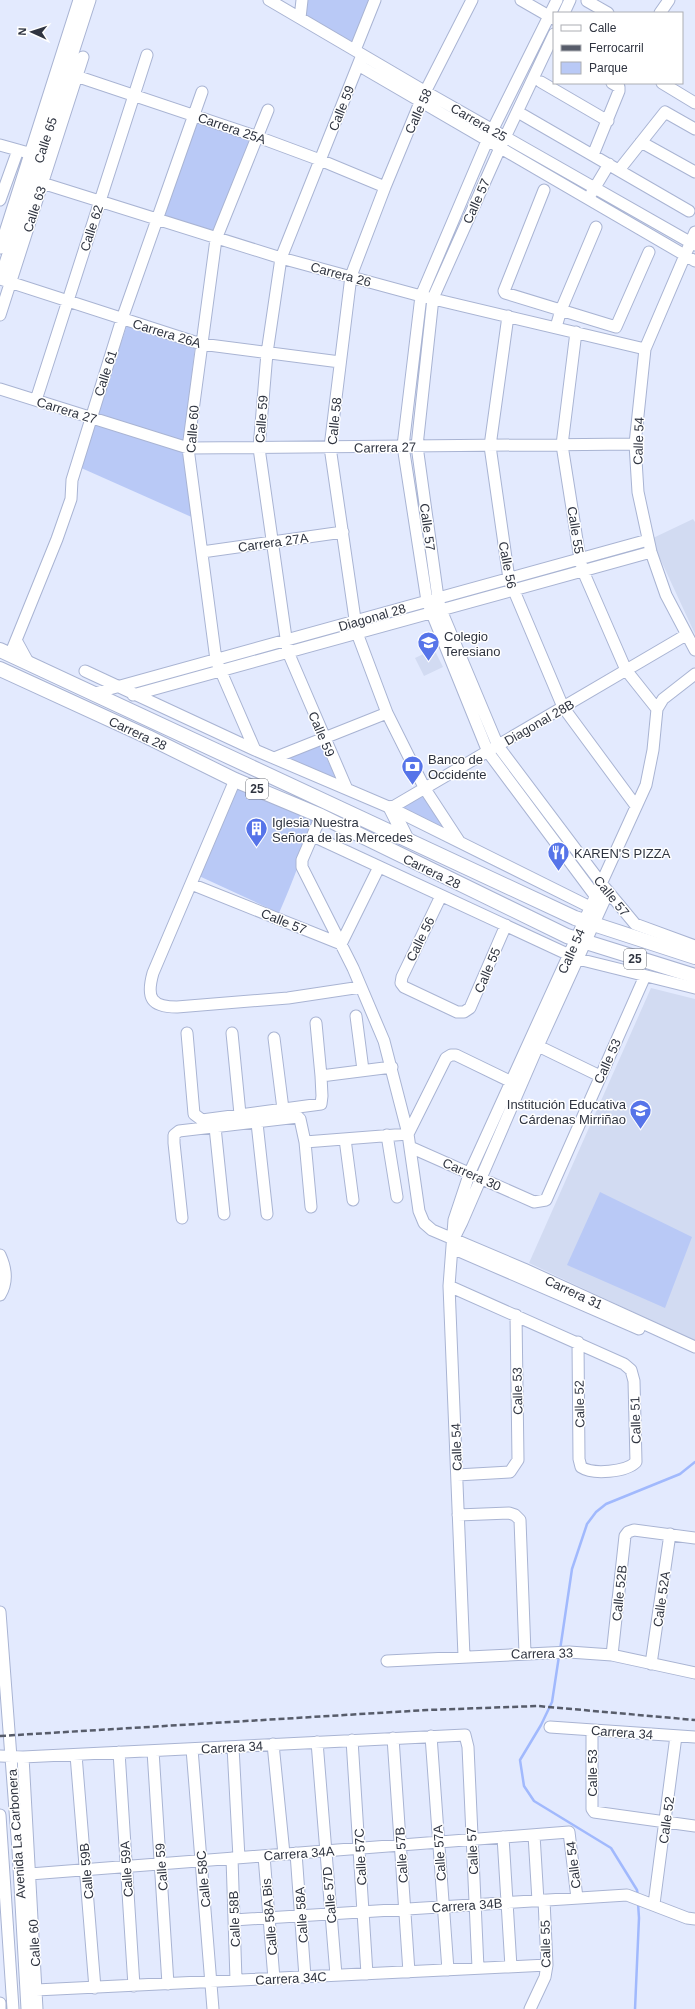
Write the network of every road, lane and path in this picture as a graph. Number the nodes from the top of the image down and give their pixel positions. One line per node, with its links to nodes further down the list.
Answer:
1 (80, 0): 43 (street, Calle 65)
2 (90, 0): 67 (street, Calle 65)
3 (269, 0): 16 (street, Carrera 25)
4 (302, 0): 16 (street)
5 (375, 0): 21 (street, Calle 59)
6 (472, 0): 28 (street, Calle 58)
7 (521, 0): 17 (street)
8 (557, 0): 13 (street, Calle 57)
9 (570, 0): 14 (street)
10 (669, 0): 15 (street)
11 (587, 1): 12 (street)
12 (604, 7)
13 (554, 12)
14 (564, 12)
15 (661, 12)
16 (300, 18): 21 (street, Carrera 25)
17 (552, 18): 35 (street, Calle 57)
18 (553, 36): 37 (street, Calle 57)
19 (147, 55): 27 (street, Calle 62)
20 (83, 57): 22 (street, Calle 63)
21 (359, 57): 28 (street, Carrera 25); 45 (street, Calle 59)
22 (76, 76): 27 (street, Carrera 25A); 49 (street, Calle 63)
23 (541, 82): 33 (street)
24 (613, 84): 33 (street)
25 (664, 84): 29 (street)
26 (202, 92): 31 (street, Calle 61)
27 (133, 96): 31 (street, Carrera 25A); 55 (street, Calle 62)
28 (423, 96): 35 (street, Carrera 25); 38 (street, Carrera 25); 50 (street, Calle 58)
29 (695, 102)
30 (268, 110): 36 (street, Calle 60)
31 (193, 114): 36 (street, Carrera 25A); 57 (street, Calle 61)
32 (523, 115): 44 (street)
33 (608, 121): 44 (street)
34 (695, 129): 39 (street)
35 (493, 131): 37 (street, Carrera 25); 38 (street, Calle 57)
36 (258, 136): 45 (street, Carrera 25A); 59 (street, Calle 60)
37 (505, 137): 41 (street, Calle 57); 51 (street, Carrera 25)
38 (487, 141): 41 (street, Carrera 25); 68 (street, Calle 57)
39 (641, 142): 47 (street); 48 (street)
40 (0, 145): 42 (street)
41 (500, 148): 54 (street, Carrera 25); 69 (street, Calle 57)
42 (18, 150): 43 (street); 53 (street)
43 (31, 153): 61 (street, Calle 65)
44 (593, 155): 46 (street)
45 (320, 160): 50 (street, Carrera 25A); 64 (street, Calle 59)
46 (609, 164): 47 (street); 51 (street)
47 (618, 170): 56 (street)
48 (695, 172)
49 (42, 183): 55 (street, Carrera 26); 67 (street, Calle 63)
50 (385, 187): 66 (street, Calle 58)
51 (594, 188): 54 (street); 60 (street, Carrera 25)
52 (544, 190): 71 (street)
53 (0, 200)
54 (587, 200): 63 (street, Carrera 25)
55 (100, 202): 57 (street, Carrera 26); 70 (street, Calle 62)
56 (689, 211)
57 (156, 220): 59 (street, Carrera 26); 74 (street, Calle 61)
58 (596, 227): 71 (street)
59 (216, 239): 64 (street, Carrera 26); 77 (street, Calle 60)
60 (693, 240): 63 (street, Calle 54)
61 (0, 248)
62 (649, 252): 71 (street)
63 (684, 256): 65 (street, Carrera 25); 78 (street, Calle 54)
64 (281, 258): 66 (street, Carrera 26); 79 (street, Calle 59)
65 (695, 261)
66 (350, 276): 68 (street, Carrera 26); 80 (street, Calle 58)
67 (4, 280): 70 (street, Carrera 26A); 72 (street, Calle 63)
68 (421, 296): 69 (street, Carrera 26); 86 (street, Calle 57)
69 (433, 298): 73 (street, Carrera 26); 87 (street, Calle 57)
70 (68, 301): 74 (street, Carrera 26A); 82 (street, Calle 62)
71 (561, 310): 75 (street)
72 (0, 315)
73 (508, 316): 75 (street, Carrera 26); 88 (street, Calle 56)
74 (122, 319): 77 (street, Carrera 26A); 83 (street, Calle 61)
75 (556, 327): 76 (street, Carrera 26)
76 (576, 332): 78 (street, Carrera 26); 85 (street, Calle 55)
77 (201, 344): 79 (street, Carrera 26A); 90 (street, Calle 60)
78 (645, 348): 84 (street, Calle 54)
79 (267, 353): 80 (street, Carrera 26A); 91 (street, Calle 59)
80 (340, 362): 89 (street, Calle 58)
81 (0, 389): 82 (street, Carrera 27)
82 (36, 400): 83 (street, Carrera 27)
83 (91, 417): 90 (street, Carrera 27); 108 (street, Calle 61)
84 (635, 444): 85 (street, Carrera 27); 93 (street, Calle 54)
85 (562, 445): 88 (street, Carrera 27); 97 (street, Calle 55)
86 (403, 446): 87 (street, Carrera 27); 89 (street, Carrera 27); 102 (street, Calle 57)
87 (417, 446): 88 (street, Carrera 27); 101 (street, Calle 57)
88 (490, 446): 99 (street, Calle 56)
89 (330, 447): 91 (street, Carrera 27); 92 (street, Calle 58)
90 (188, 448): 91 (street, Carrera 27); 95 (street, Calle 60)
91 (259, 448): 94 (street, Calle 59)
92 (343, 532): 94 (street, Carrera 27A); 105 (street, Calle 58)
93 (648, 540): 96 (street, Calle 54); 97 (street, Diagonal 28)
94 (272, 542): 95 (street, Carrera 27A); 109 (street, Calle 59)
95 (202, 552): 113 (street, Calle 60)
96 (651, 552): 98 (street, Diagonal 28); 107 (street, Calle 54)
97 (580, 559): 98 (street, Calle 55); 99 (street, Diagonal 28)
98 (583, 571): 100 (street, Diagonal 28); 115 (street, Calle 55)
99 (509, 578): 100 (street, Calle 56); 101 (street, Diagonal 28)
100 (512, 590): 103 (street, Diagonal 28); 123 (street, Calle 56)
101 (438, 598): 102 (street, Diagonal 28); 103 (street, Calle 57)
102 (427, 601): 104 (street, Calle 57); 105 (street, Diagonal 28)
103 (441, 610): 104 (street, Diagonal 28); 127 (street, Calle 57)
104 (430, 613): 106 (street, Diagonal 28); 129 (street, Calle 57)
105 (354, 621): 106 (street, Calle 58); 109 (street, Diagonal 28)
106 (357, 633): 112 (street, Diagonal 28); 125 (street, Calle 58)
107 (686, 635): 110 (street, Calle 54); 115 (street, Diagonal 28B)
108 (16, 640): 111 (street, Calle 61); 114 (street)
109 (287, 640): 112 (street, Calle 59); 113 (street, Diagonal 28)
110 (695, 650)
111 (5, 652): 114 (main road, Carrera 28 / 25)
112 (288, 652): 117 (street, Diagonal 28); 126 (street, Calle 59)
113 (216, 660): 117 (street, Calle 60); 120 (street, Diagonal 28)
114 (28, 662): 121 (main road, Carrera 28 / 25)
115 (626, 670): 123 (street, Diagonal 28B); 124 (street, Calle 55)
116 (2, 671): 131 (main road, Carrera 28 / 25)
117 (219, 671): 122 (street, Diagonal 28); 128 (street, Calle 60)
118 (85, 672): 120 (street)
119 (695, 674): 124 (street)
120 (116, 687): 121 (street, Diagonal 28); 122 (street)
121 (96, 693): 138 (main road, Carrera 28 / 25)
122 (133, 695): 128 (street)
123 (563, 708): 127 (street, Diagonal 28B); 134 (street, Calle 56)
124 (656, 709): 134 (street, Calle 54)
125 (387, 713): 126 (street); 133 (street, Calle 58)
126 (324, 738): 130 (street); 132 (street, Calle 59)
127 (498, 746): 129 (street, Diagonal 28B); 142 (street, Calle 57)
128 (255, 750): 130 (street)
129 (488, 752): 133 (street, Diagonal 28B); 144 (street, Calle 57)
130 (274, 758): 132 (street)
131 (235, 780): 136 (main road, Carrera 28 / 25); 141 (street)
132 (346, 787): 135 (street)
133 (425, 789): 135 (street, Diagonal 28B); 139 (street, Calle 58)
134 (636, 806): 142 (street, Calle 54)
135 (392, 808): 138 (main road); 139 (street)
136 (321, 816): 137 (street); 147 (main road, Carrera 28 / 25)
137 (313, 836): 140 (street, Carrera 28); 148 (street)
138 (406, 838): 145 (main road, Carrera 28 / 25)
139 (460, 841): 144 (street)
140 (379, 867): 143 (street, Carrera 28); 148 (street)
141 (191, 884): 148 (street, Calle 57); 154 (street)
142 (605, 887): 144 (street, Calle 54); 149 (street, Calle 57)
143 (441, 896): 146 (street, Carrera 28); 156 (street, Calle 56)
144 (596, 903): 145 (street, Calle 54)
145 (589, 923): 147 (street, Calle 54); 151 (main road, Carrera 28 / 25)
146 (506, 925): 150 (street, Carrera 28); 156 (street, Calle 55)
147 (580, 942): 150 (street, Calle 54); 153 (main road, Carrera 28 / 25)
148 (341, 944): 154 (street)
149 (695, 946)
150 (574, 957): 152 (street, Carrera 28); 162 (street, Calle 54)
151 (695, 957)
152 (645, 976): 155 (street, Carrera 28); 166 (street, Calle 53)
153 (695, 976)
154 (361, 987): 163 (street)
155 (695, 988)
156 (464, 1012)
157 (356, 1016): 164 (street)
158 (316, 1023): 165 (street)
159 (187, 1033): 169 (street)
160 (232, 1033): 169 (street)
161 (274, 1038): 168 (street)
162 (534, 1044): 166 (street); 167 (street, Calle 54)
163 (392, 1067): 164 (street); 172 (street)
164 (363, 1070): 165 (street)
165 (321, 1076): 168 (street)
166 (600, 1076): 181 (street, Calle 53)
167 (516, 1084): 172 (street); 177 (street, Calle 54); 178 (street, Calle 54)
168 (283, 1108): 169 (street)
169 (240, 1114)
170 (256, 1123): 171 (street); 175 (street); 184 (street)
171 (215, 1127): 183 (street); 185 (street)
172 (408, 1134): 173 (street); 176 (street)
173 (387, 1136): 174 (street); 179 (street)
174 (345, 1139): 175 (street); 180 (street)
175 (305, 1142): 182 (street)
176 (410, 1147): 177 (street, Carrera 30); 186 (street)
177 (470, 1172): 178 (street, Carrera 30); 186 (street, Calle 54)
178 (481, 1177): 181 (street, Carrera 30); 186 (street, Calle 54)
179 (397, 1197)
180 (353, 1200)
181 (534, 1202)
182 (312, 1207)
183 (224, 1214)
184 (267, 1214)
185 (182, 1218)
186 (453, 1243): 188 (street, Calle 54); 192 (street, Carrera 31); 193 (street, Carrera 31)
187 (0, 1255): 189 (street)
188 (449, 1286): 190 (street); 195 (street, Calle 54)
189 (0, 1295)
190 (516, 1315): 191 (street); 195 (street, Calle 53)
191 (578, 1342): 194 (street, Calle 51); 194 (street, Calle 52)
192 (695, 1347)
193 (695, 1354)
194 (631, 1467)
195 (457, 1475): 196 (street, Calle 54)
196 (458, 1515): 200 (street); 202 (street, Calle 54)
197 (670, 1534): 198 (street); 201 (street, Calle 52B); 204 (street, Calle 52A)
198 (695, 1538)
199 (0, 1612): 206 (street, Avenida La Carbonera)
200 (525, 1652): 201 (street, Carrera 33); 202 (street, Carrera 33)
201 (612, 1655): 204 (street, Carrera 33)
202 (464, 1656): 203 (street, Carrera 33)
203 (387, 1661)
204 (651, 1664): 205 (street, Carrera 33)
205 (695, 1673)
206 (3, 1715): 222 (street, Avenida La Carbonera)
207 (550, 1727): 208 (street, Carrera 34)
208 (592, 1731): 211 (street, Carrera 34); 225 (street, Calle 53)
209 (465, 1735): 210 (street, Carrera 34); 230 (street, Calle 57)
210 (431, 1736): 213 (street, Carrera 34); 231 (street, Calle 57A)
211 (676, 1736): 212 (street, Carrera 34); 225 (street, Calle 52)
212 (695, 1737)
213 (393, 1738): 214 (street, Carrera 34); 232 (street, Calle 57B)
214 (352, 1740): 215 (street, Carrera 34); 233 (street, Calle 57C)
215 (317, 1742): 216 (street, Carrera 34); 234 (street, Calle 57D)
216 (274, 1744): 217 (street, Carrera 34); 236 (street)
217 (233, 1746): 218 (street, Carrera 34); 238 (street, Calle 58B)
218 (192, 1749): 219 (street, Carrera 34); 239 (street, Calle 58C)
219 (153, 1751): 220 (street, Carrera 34); 240 (street, Calle 59)
220 (119, 1752): 221 (street, Carrera 34); 241 (street, Calle 59A)
221 (76, 1755): 223 (street, Carrera 34); 242 (street, Calle 59B)
222 (5, 1756): 223 (street, Carrera 34); 275 (street, Avenida La Carbonera)
223 (22, 1757): 243 (street, Calle 60)
224 (0, 1815): 274 (street, Avenida La Carbonera)
225 (666, 1822): 226 (street); 247 (street, Calle 52)
226 (695, 1826)
227 (569, 1832): 228 (street, Carrera 34A); 244 (street, Calle 54)
228 (534, 1835): 229 (street, Carrera 34A); 245 (street, Calle 55)
229 (503, 1837): 230 (street, Carrera 34A); 246 (street)
230 (472, 1840): 231 (street, Carrera 34A); 248 (street, Calle 57)
231 (439, 1842): 232 (street, Carrera 34A); 249 (street, Calle 57A)
232 (401, 1845): 233 (street, Carrera 34A); 250 (street, Calle 57B)
233 (359, 1848): 234 (street, Carrera 34A); 251 (street, Calle 57C)
234 (326, 1851): 235 (street, Carrera 34A); 252 (street, Calle 57D)
235 (296, 1853): 236 (street, Carrera 34A); 253 (street, Calle 58A)
236 (284, 1854): 237 (street, Carrera 34A)
237 (264, 1856): 238 (street, Carrera 34A); 254 (street, Calle 58A Bis)
238 (235, 1858): 239 (street, Carrera 34A); 255 (street, Calle 58B)
239 (201, 1861): 240 (street, Carrera 34A); 267 (street, Calle 58C)
240 (160, 1864): 241 (street, Carrera 34A); 268 (street, Calle 59)
241 (126, 1866): 242 (street, Carrera 34A); 269 (street, Calle 59A)
242 (86, 1870): 243 (street, Carrera 34A); 270 (street, Calle 59B)
243 (30, 1874): 271 (street, Calle 60)
244 (577, 1898): 245 (street, Carrera 34B); 247 (street, Carrera 34B)
245 (541, 1901): 246 (street, Carrera 34B); 257 (street, Calle 55)
246 (507, 1903): 248 (street, Carrera 34B); 258 (street)
247 (654, 1904): 256 (street, Carrera 34B)
248 (475, 1905): 249 (street, Carrera 34B); 259 (street, Calle 57)
249 (443, 1907): 250 (street, Carrera 34B); 260 (street, Calle 57A)
250 (405, 1909): 251 (street, Carrera 34B); 261 (street, Calle 57B)
251 (363, 1912): 252 (street, Carrera 34B); 262 (street, Calle 57C)
252 (331, 1914): 253 (street, Carrera 34B); 263 (street, Calle 57D)
253 (301, 1916): 254 (street, Carrera 34B); 264 (street, Calle 58A)
254 (269, 1918): 255 (street, Carrera 34B); 265 (street, Calle 58A Bis)
255 (234, 1920): 266 (street, Calle 58B)
256 (695, 1920)
257 (547, 1965): 258 (street, Carrera 34C); 278 (street, Calle 55)
258 (510, 1967): 259 (street, Carrera 34C)
259 (478, 1968): 260 (street, Carrera 34C)
260 (448, 1970): 261 (street, Carrera 34C)
261 (409, 1972): 262 (street, Carrera 34C)
262 (367, 1974): 263 (street, Carrera 34C)
263 (336, 1976): 264 (street, Carrera 34C)
264 (305, 1977): 265 (street, Carrera 34C)
265 (274, 1978): 266 (street, Carrera 34C)
266 (236, 1980): 267 (street, Carrera 34C)
267 (211, 1982): 268 (street, Carrera 34C); 277 (street, Calle 58C)
268 (168, 1984): 269 (street, Carrera 34C)
269 (134, 1986): 270 (street, Carrera 34C)
270 (95, 1988): 271 (street, Carrera 34C)
271 (36, 1990): 276 (street, Calle 60)
272 (0, 2003): 273 (street)
273 (0, 2009)
274 (13, 2009)
275 (27, 2009)
276 (37, 2009)
277 (213, 2009)
278 (530, 2009)

